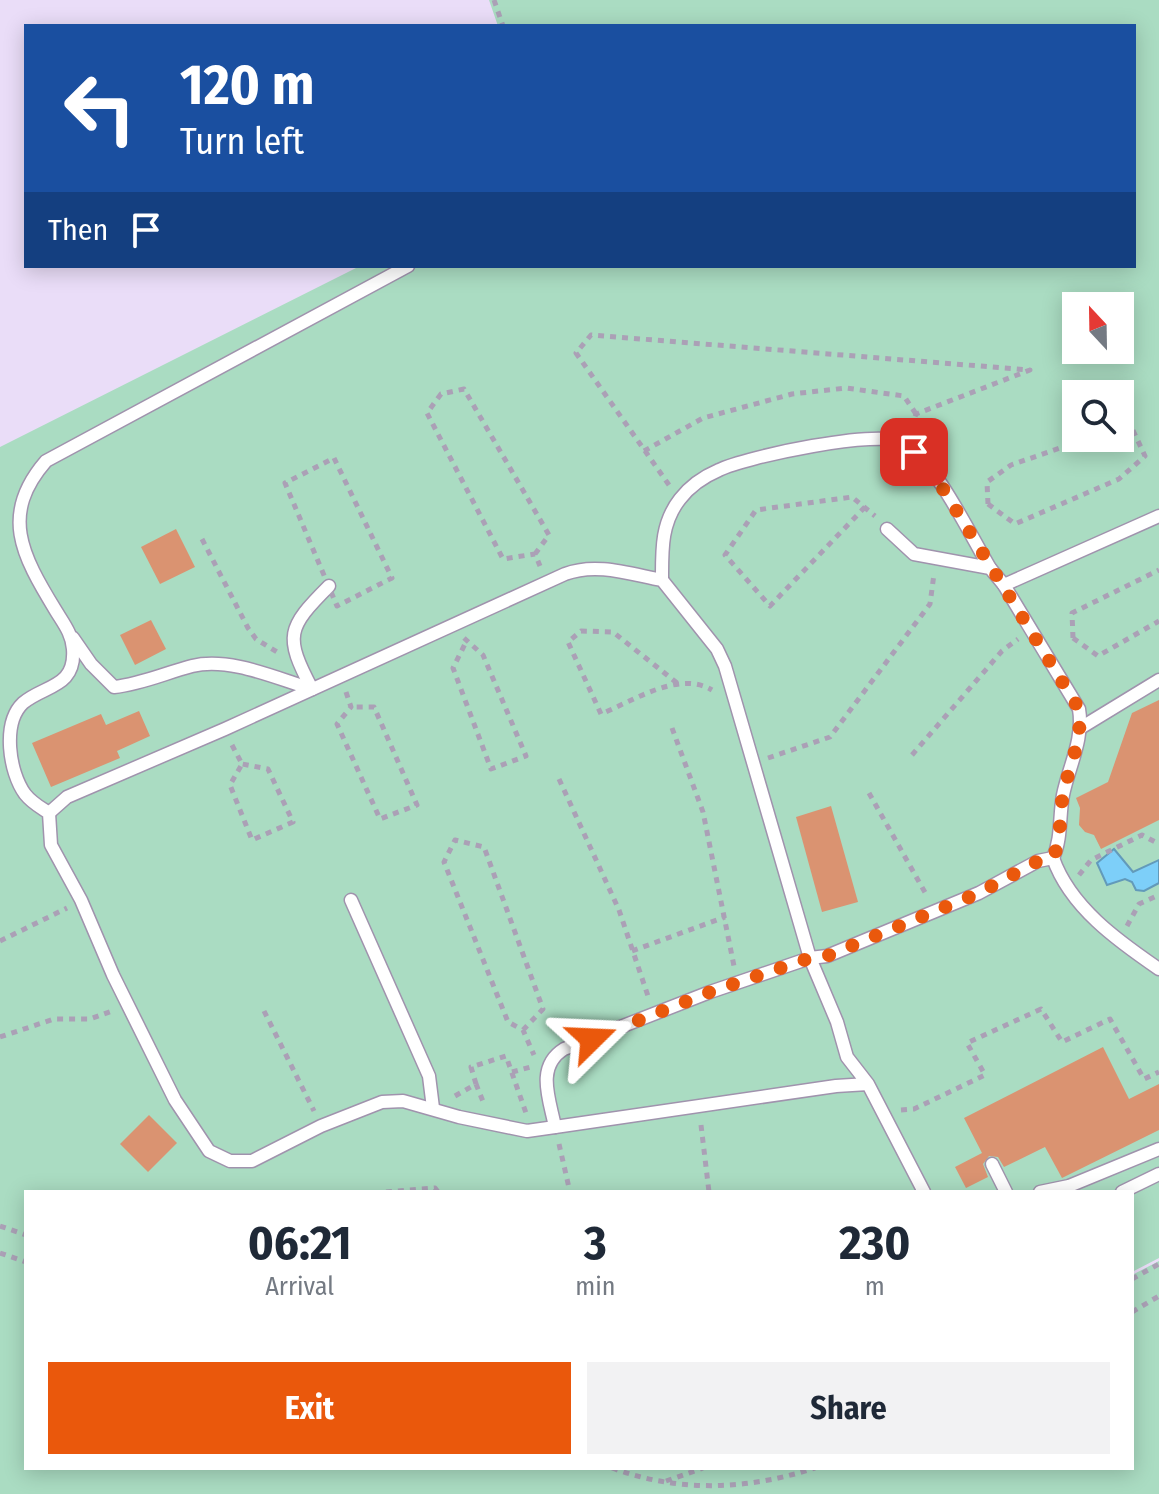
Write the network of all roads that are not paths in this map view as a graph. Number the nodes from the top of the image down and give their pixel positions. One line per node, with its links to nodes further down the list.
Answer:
1 (404, 268): 8 (lane)
2 (1159, 516): 6 (lane)
3 (887, 529): 4 (lane)
4 (990, 568): 5 (lane); 6 (lane)
5 (662, 580): 10 (lane); 15 (lane)
6 (1004, 585): 11 (lane)
7 (329, 586): 10 (lane)
8 (71, 635): 10 (lane); 12 (lane)
9 (1159, 680): 11 (lane)
10 (312, 689): 12 (lane)
11 (1082, 727): 13 (lane)
12 (49, 813): 18 (lane)
13 (1053, 858): 15 (lane); 16 (lane)
14 (351, 900): 18 (lane)
15 (810, 958): 17 (lane); 19 (lane)
16 (1159, 969)
17 (868, 1084): 19 (lane); 23 (lane)
18 (433, 1108): 19 (lane)
19 (555, 1127)
20 (1159, 1149): 25 (lane)
21 (992, 1164): 24 (lane)
22 (1159, 1174): 26 (lane)
23 (923, 1190)
24 (1005, 1190)
25 (1050, 1190)
26 (1126, 1190)

